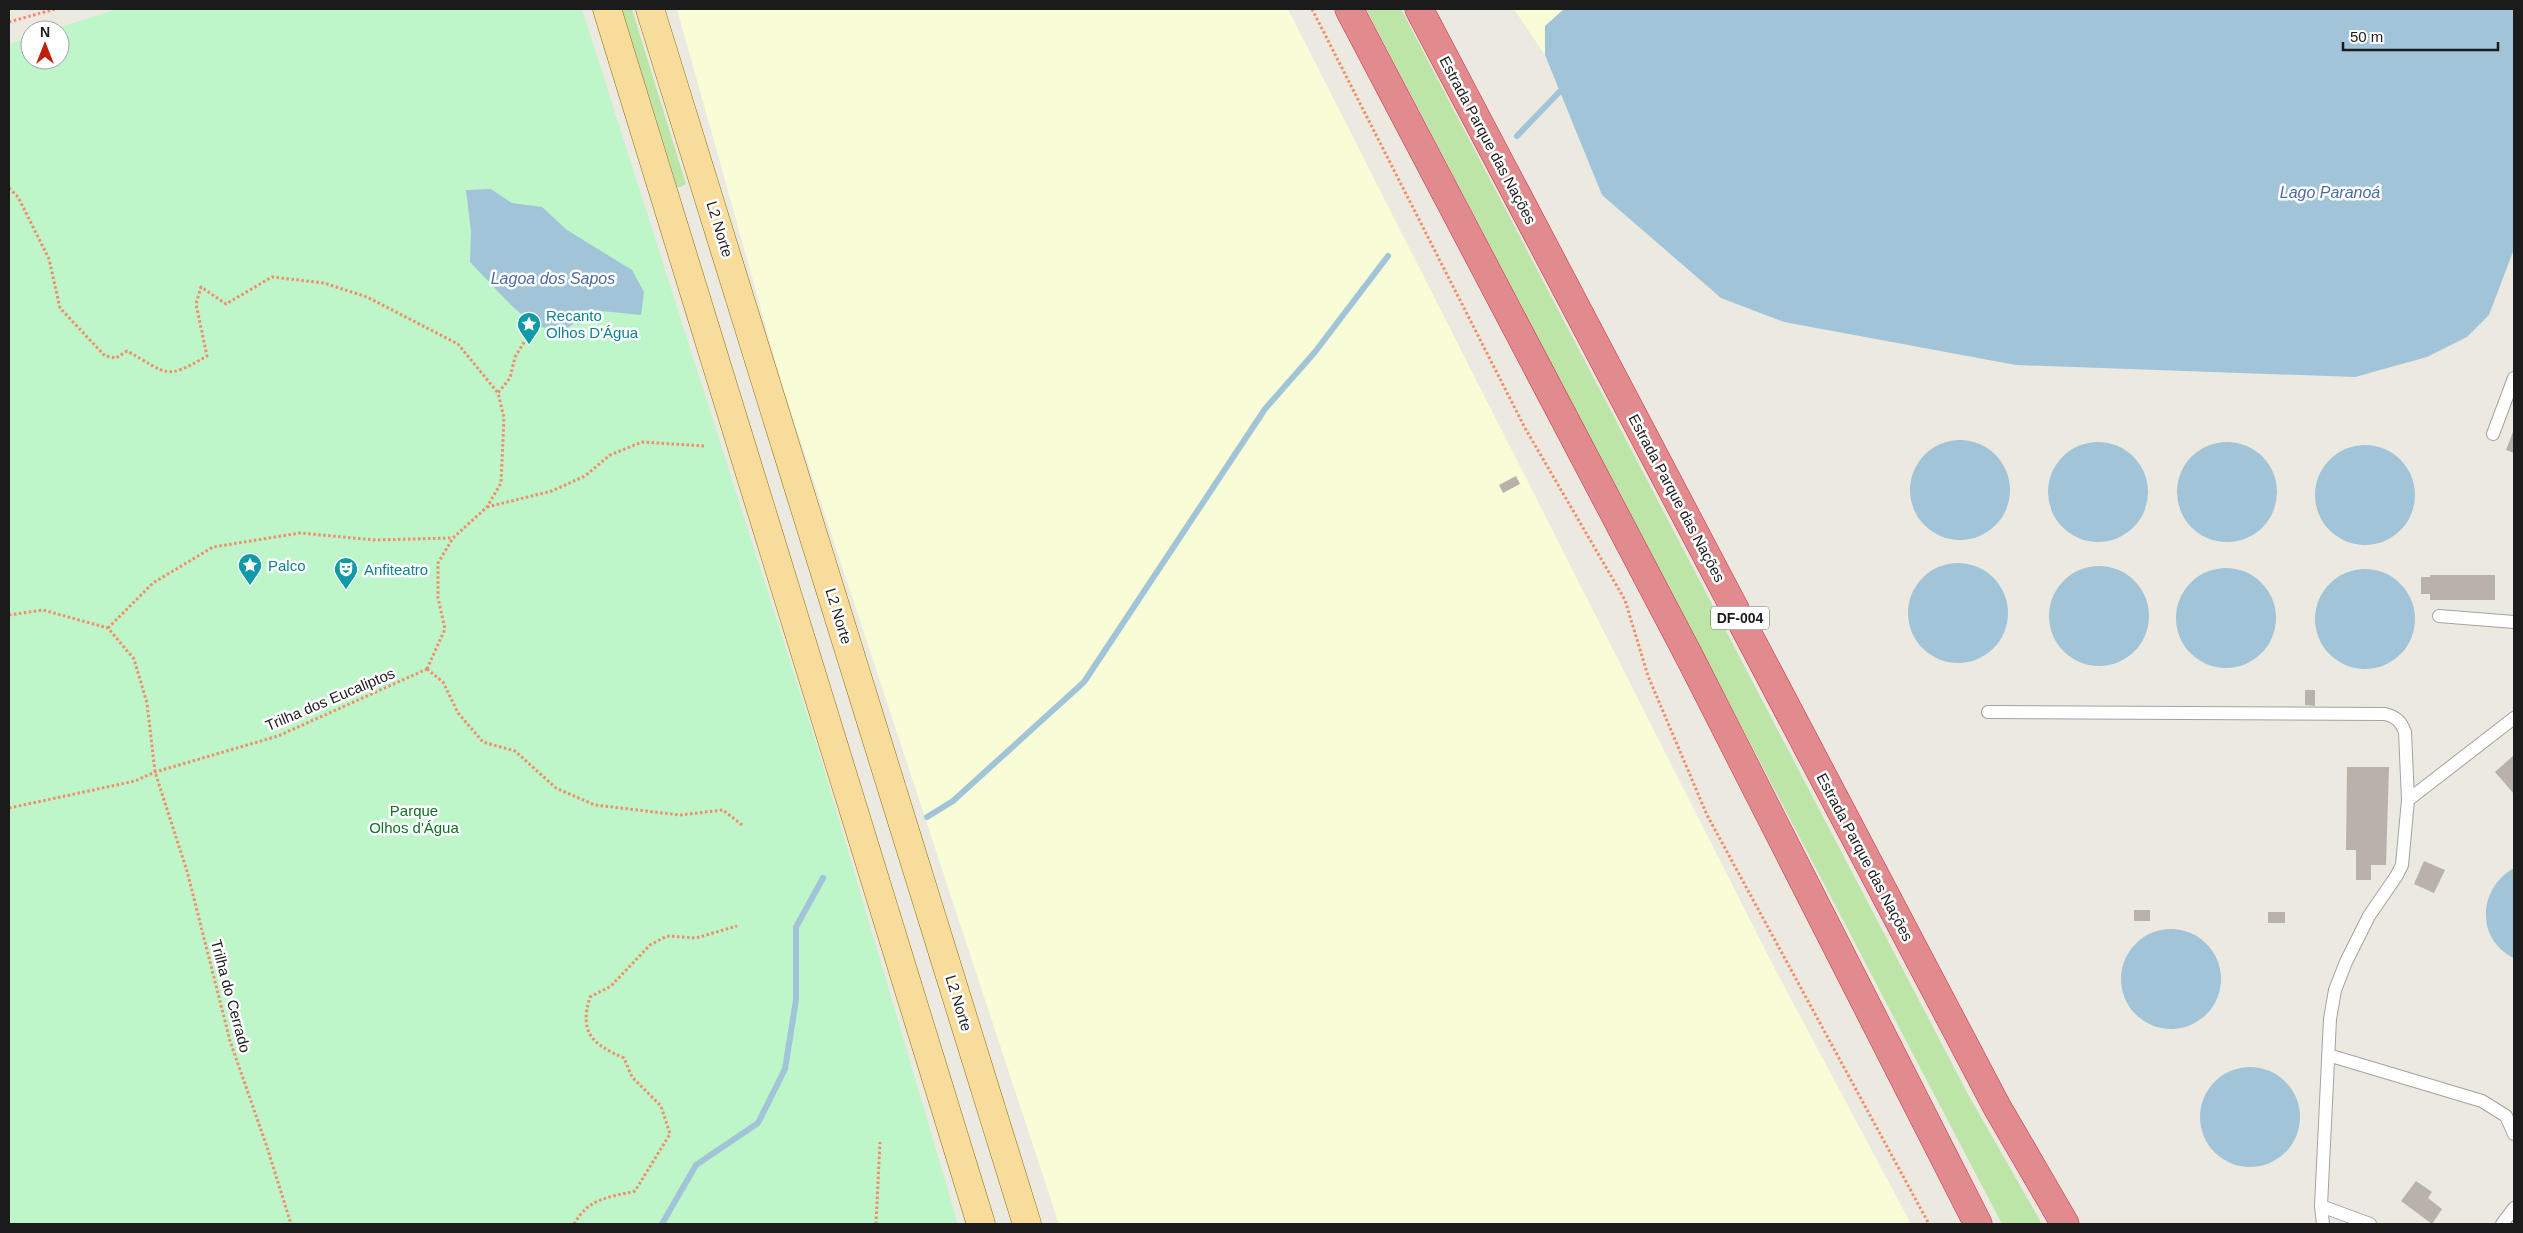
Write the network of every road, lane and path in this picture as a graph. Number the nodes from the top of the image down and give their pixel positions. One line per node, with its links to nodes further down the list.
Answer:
1 (55, 9): 7 (path)
2 (607, 9): 10 (main road)
3 (650, 9): 9 (main road, L2 Norte)
4 (1312, 9): 40 (path)
5 (1349, 9): 41 (highway)
6 (1419, 9): 42 (highway, Estrada Parque das Nações / DF-004)
7 (9, 22)
8 (9, 188): 13 (path)
9 (710, 199): 10 (main road); 39 (main road, L2 Norte)
10 (670, 210): 38 (main road)
11 (533, 328): 13 (path)
12 (2514, 378): 14 (lane)
13 (498, 393): 16 (path)
14 (2493, 434)
15 (704, 446): 16 (path)
16 (487, 507): 17 (path)
17 (453, 538): 21 (path); 22 (path)
18 (9, 614): 21 (path)
19 (2439, 616): 20 (lane)
20 (2514, 622)
21 (108, 628): 25 (path, Trilha do Cerrado)
22 (427, 669): 25 (path, Trilha dos Eucaliptos); 28 (path)
23 (1988, 712): 26 (lane)
24 (2514, 718): 26 (lane)
25 (155, 772): 27 (path, Trilha dos Eucaliptos); 35 (path, Trilha do Cerrado)
26 (2408, 800): 30 (lane)
27 (9, 808)
28 (742, 825)
29 (737, 926): 36 (path)
30 (2328, 1055): 31 (lane); 33 (lane)
31 (2514, 1134)
32 (880, 1142): 37 (path)
33 (2320, 1206): 43 (lane); 44 (lane)
34 (2514, 1208): 45 (lane)
35 (291, 1224)
36 (574, 1224)
37 (876, 1224)
38 (981, 1224)
39 (1027, 1224)
40 (1929, 1224)
41 (1978, 1224)
42 (2065, 1224)
43 (2323, 1224)
44 (2370, 1224)
45 (2502, 1224)

